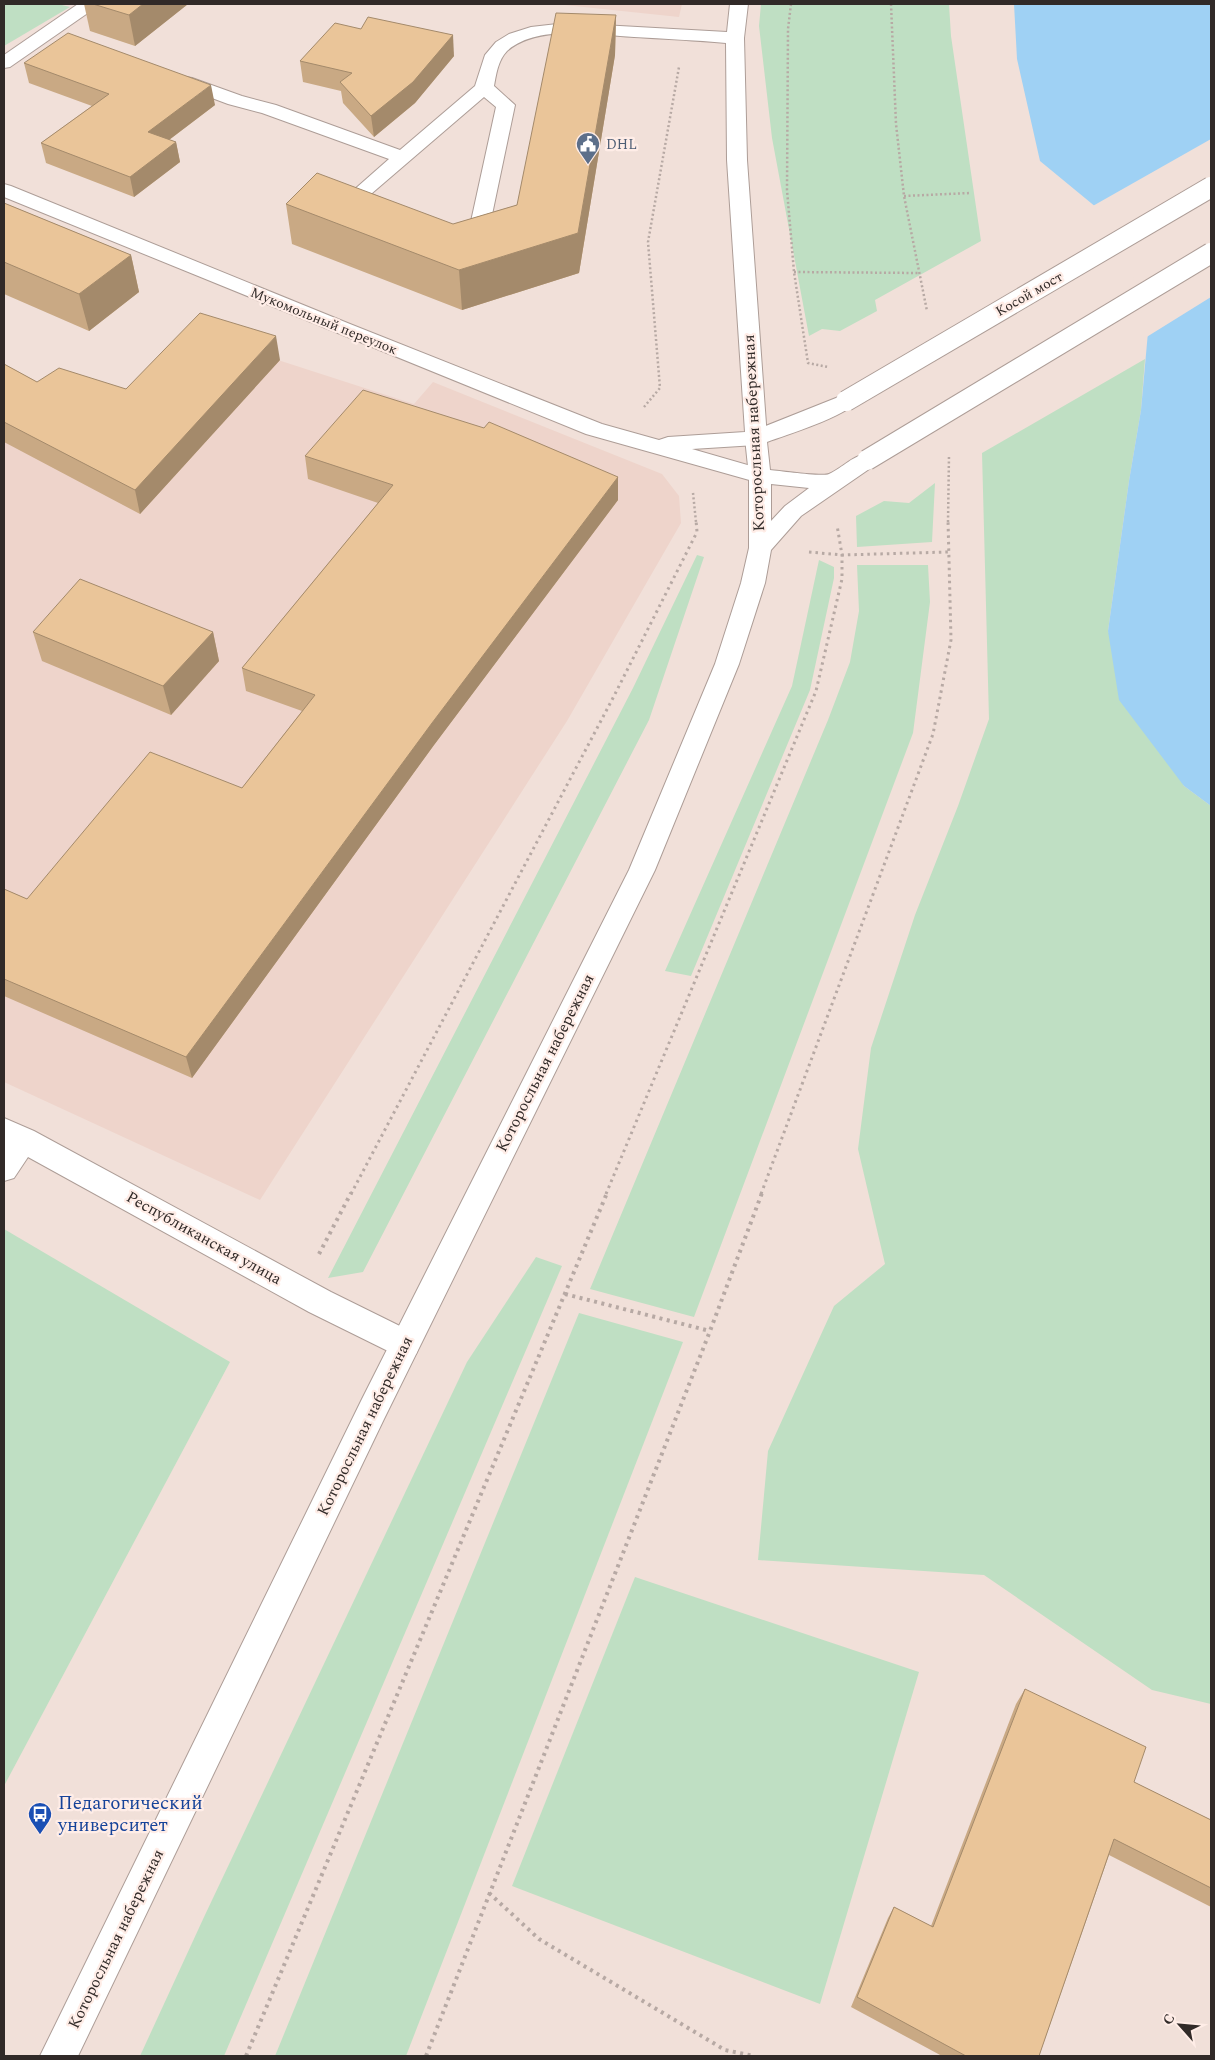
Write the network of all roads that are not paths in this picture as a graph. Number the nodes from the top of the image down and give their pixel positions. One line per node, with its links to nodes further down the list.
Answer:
1 (89, 4): 4 (main road)
2 (739, 4): 3 (main road, Которосльная набережная)
3 (735, 38): 6 (main road); 15 (main road, Которосльная набережная)
4 (4, 63)
5 (186, 82): 7 (main road)
6 (484, 88): 7 (main road); 13 (main road)
7 (403, 158): 12 (main road)
8 (1211, 187): 15 (main road, Косой мост, bridge)
9 (4, 190): 10 (main road, Мукомольный переулок)
10 (23, 198): 11 (main road); 16 (main road, Мукомольный переулок)
11 (4, 211)
12 (400, 212)
13 (435, 225)
14 (1211, 253): 18 (main road, bridge)
15 (756, 438): 16 (main road, Мукомольный переулок); 17 (main road, Которосльная набережная)
16 (647, 445): 17 (main road, Мукомольный переулок)
17 (760, 476): 18 (main road, Мукомольный переулок); 19 (main road, Которосльная набережная)
18 (831, 483): 19 (main road)
19 (760, 548): 22 (main road, Которосльная набережная)
20 (14, 1135): 21 (main road); 22 (main road, Республиканская улица)
21 (4, 1169)
22 (405, 1344): 23 (main road, Которосльная набережная)
23 (59, 2056)

